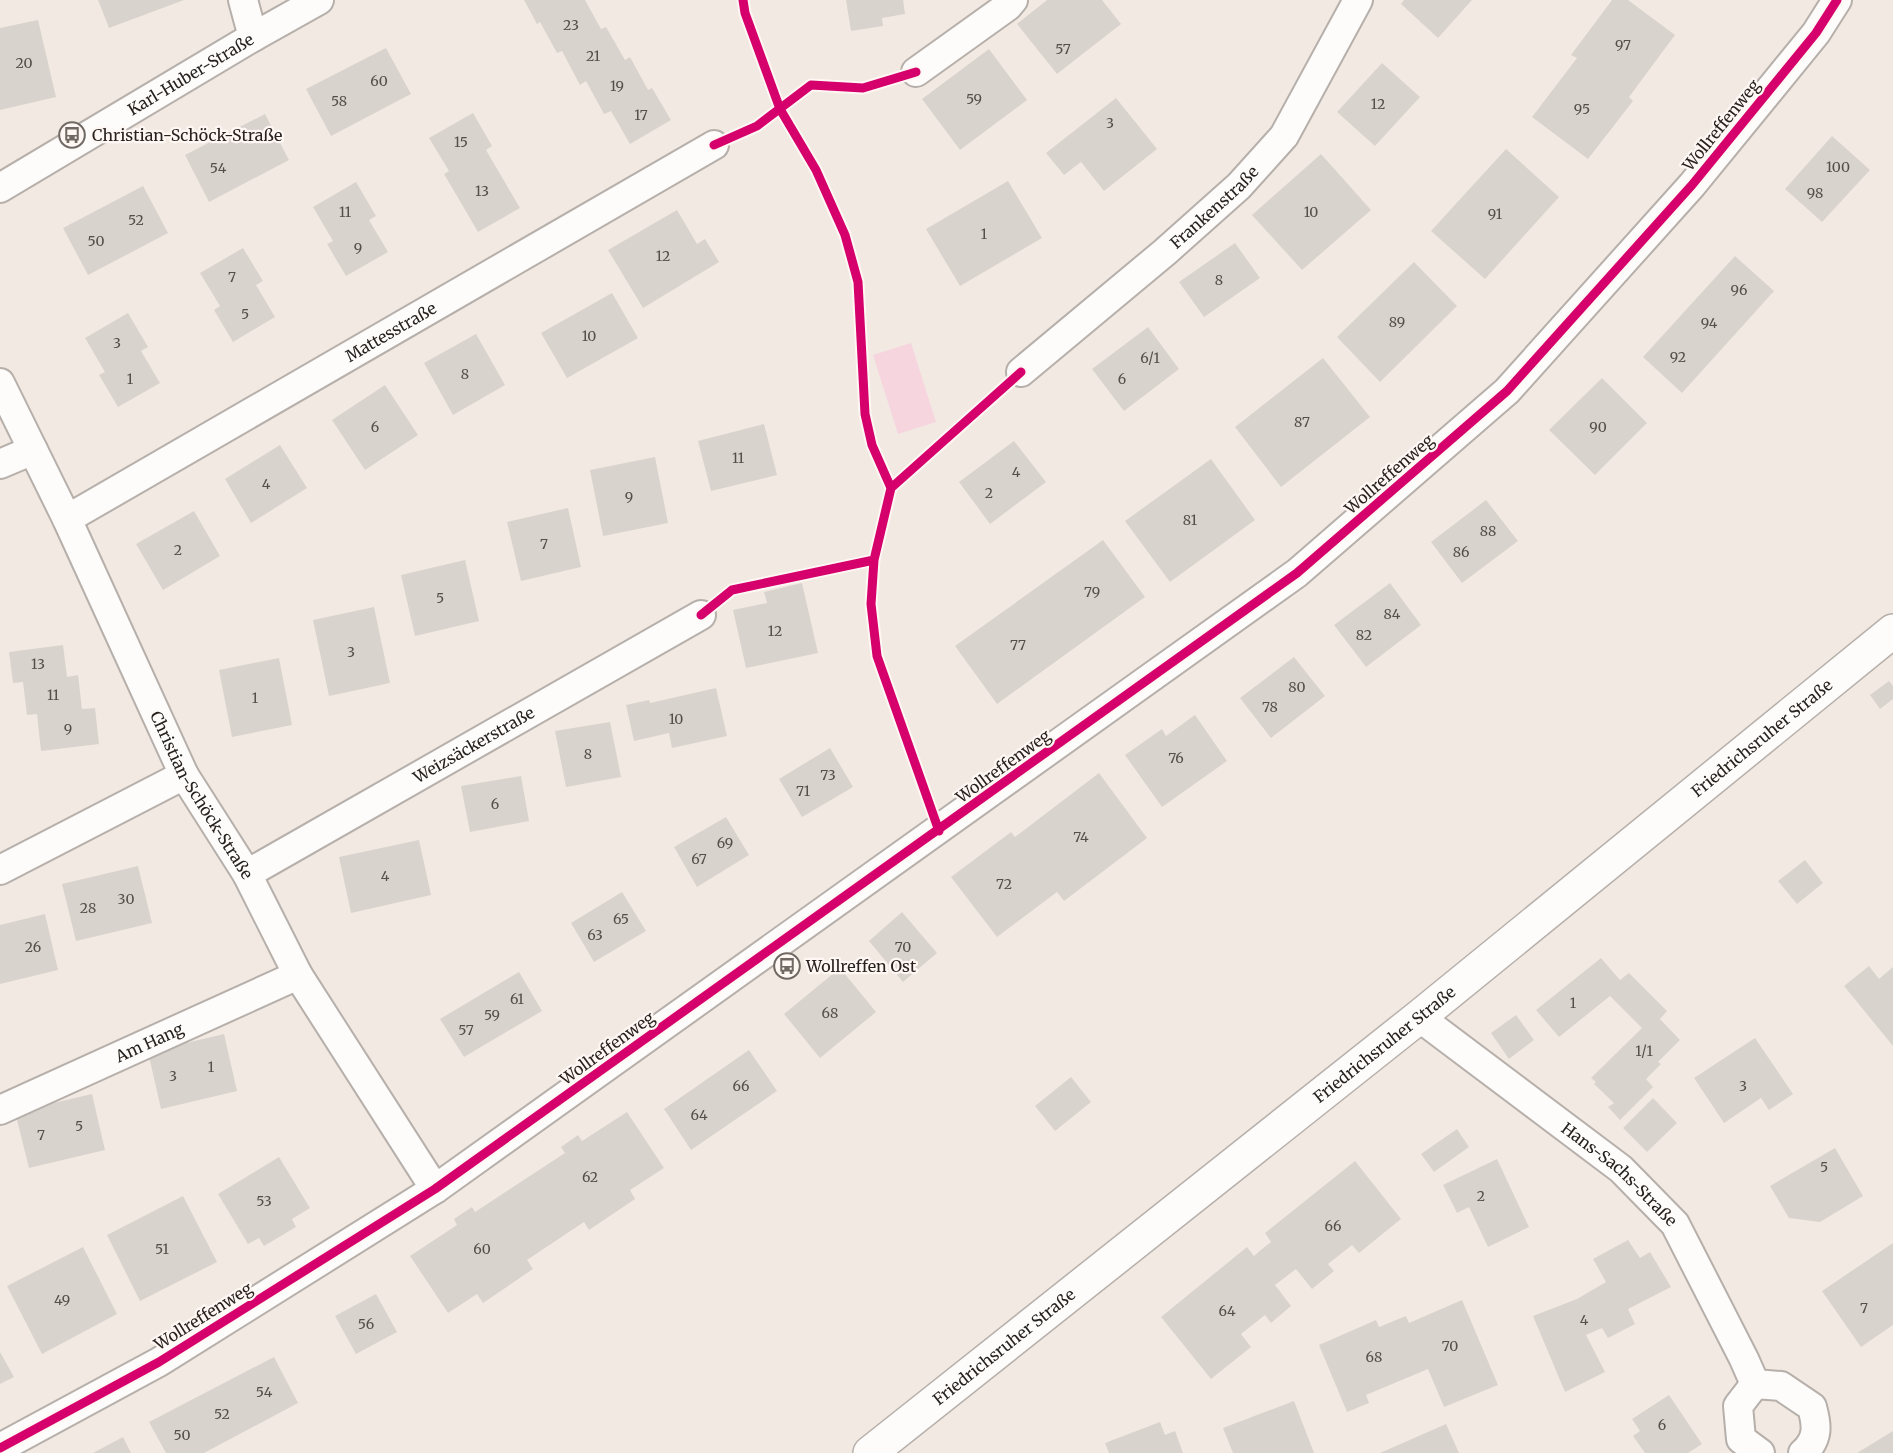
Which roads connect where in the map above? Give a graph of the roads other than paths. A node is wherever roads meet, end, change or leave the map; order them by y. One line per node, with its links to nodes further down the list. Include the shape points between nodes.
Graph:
1 (243, 0): 6 (street)
2 (319, 0): 6 (street, Karl-Huber-Straße)
3 (1012, 0): 7 (street)
4 (1358, 0): 10 (street, Frankenstraße, via 1284,136 1239,186)
5 (1837, 0): 23 (street, Wollreffenweg, via 1816,33 1692,185 1508,391 1297,573)
6 (253, 37): 9 (street, Karl-Huber-Straße)
7 (916, 72)
8 (714, 145): 14 (street, Mattesstraße)
9 (0, 188)
10 (1021, 372)
11 (0, 383): 12 (street, Christian-Schöck-Straße)
12 (33, 450): 13 (street); 14 (street, Christian-Schöck-Straße)
13 (0, 464)
14 (66, 519): 17 (street, Christian-Schöck-Straße)
15 (701, 615): 19 (street, Weizsäckerstraße)
16 (1893, 631): 21 (main road, Friedrichsruher Straße)
17 (184, 775): 18 (street); 19 (street, Christian-Schöck-Straße)
18 (0, 870)
19 (247, 874): 20 (street, Christian-Schöck-Straße)
20 (298, 975): 22 (street, Am Hang); 23 (street, Christian-Schöck-Straße)
21 (1419, 1017): 24 (street, Hans-Sachs-Straße, via 1621,1169 1675,1224); 26 (main road, Friedrichsruher Straße)
22 (0, 1110)
23 (435, 1189): 25 (street, Wollreffenweg, via 159,1362)
24 (1755, 1384): 27 (street, via 1738,1406 1741,1439); 28 (street, via 1781,1386 1812,1407 1817,1428 1810,1447)
25 (0, 1448)
26 (870, 1453)
27 (1760, 1453)
28 (1803, 1453)

